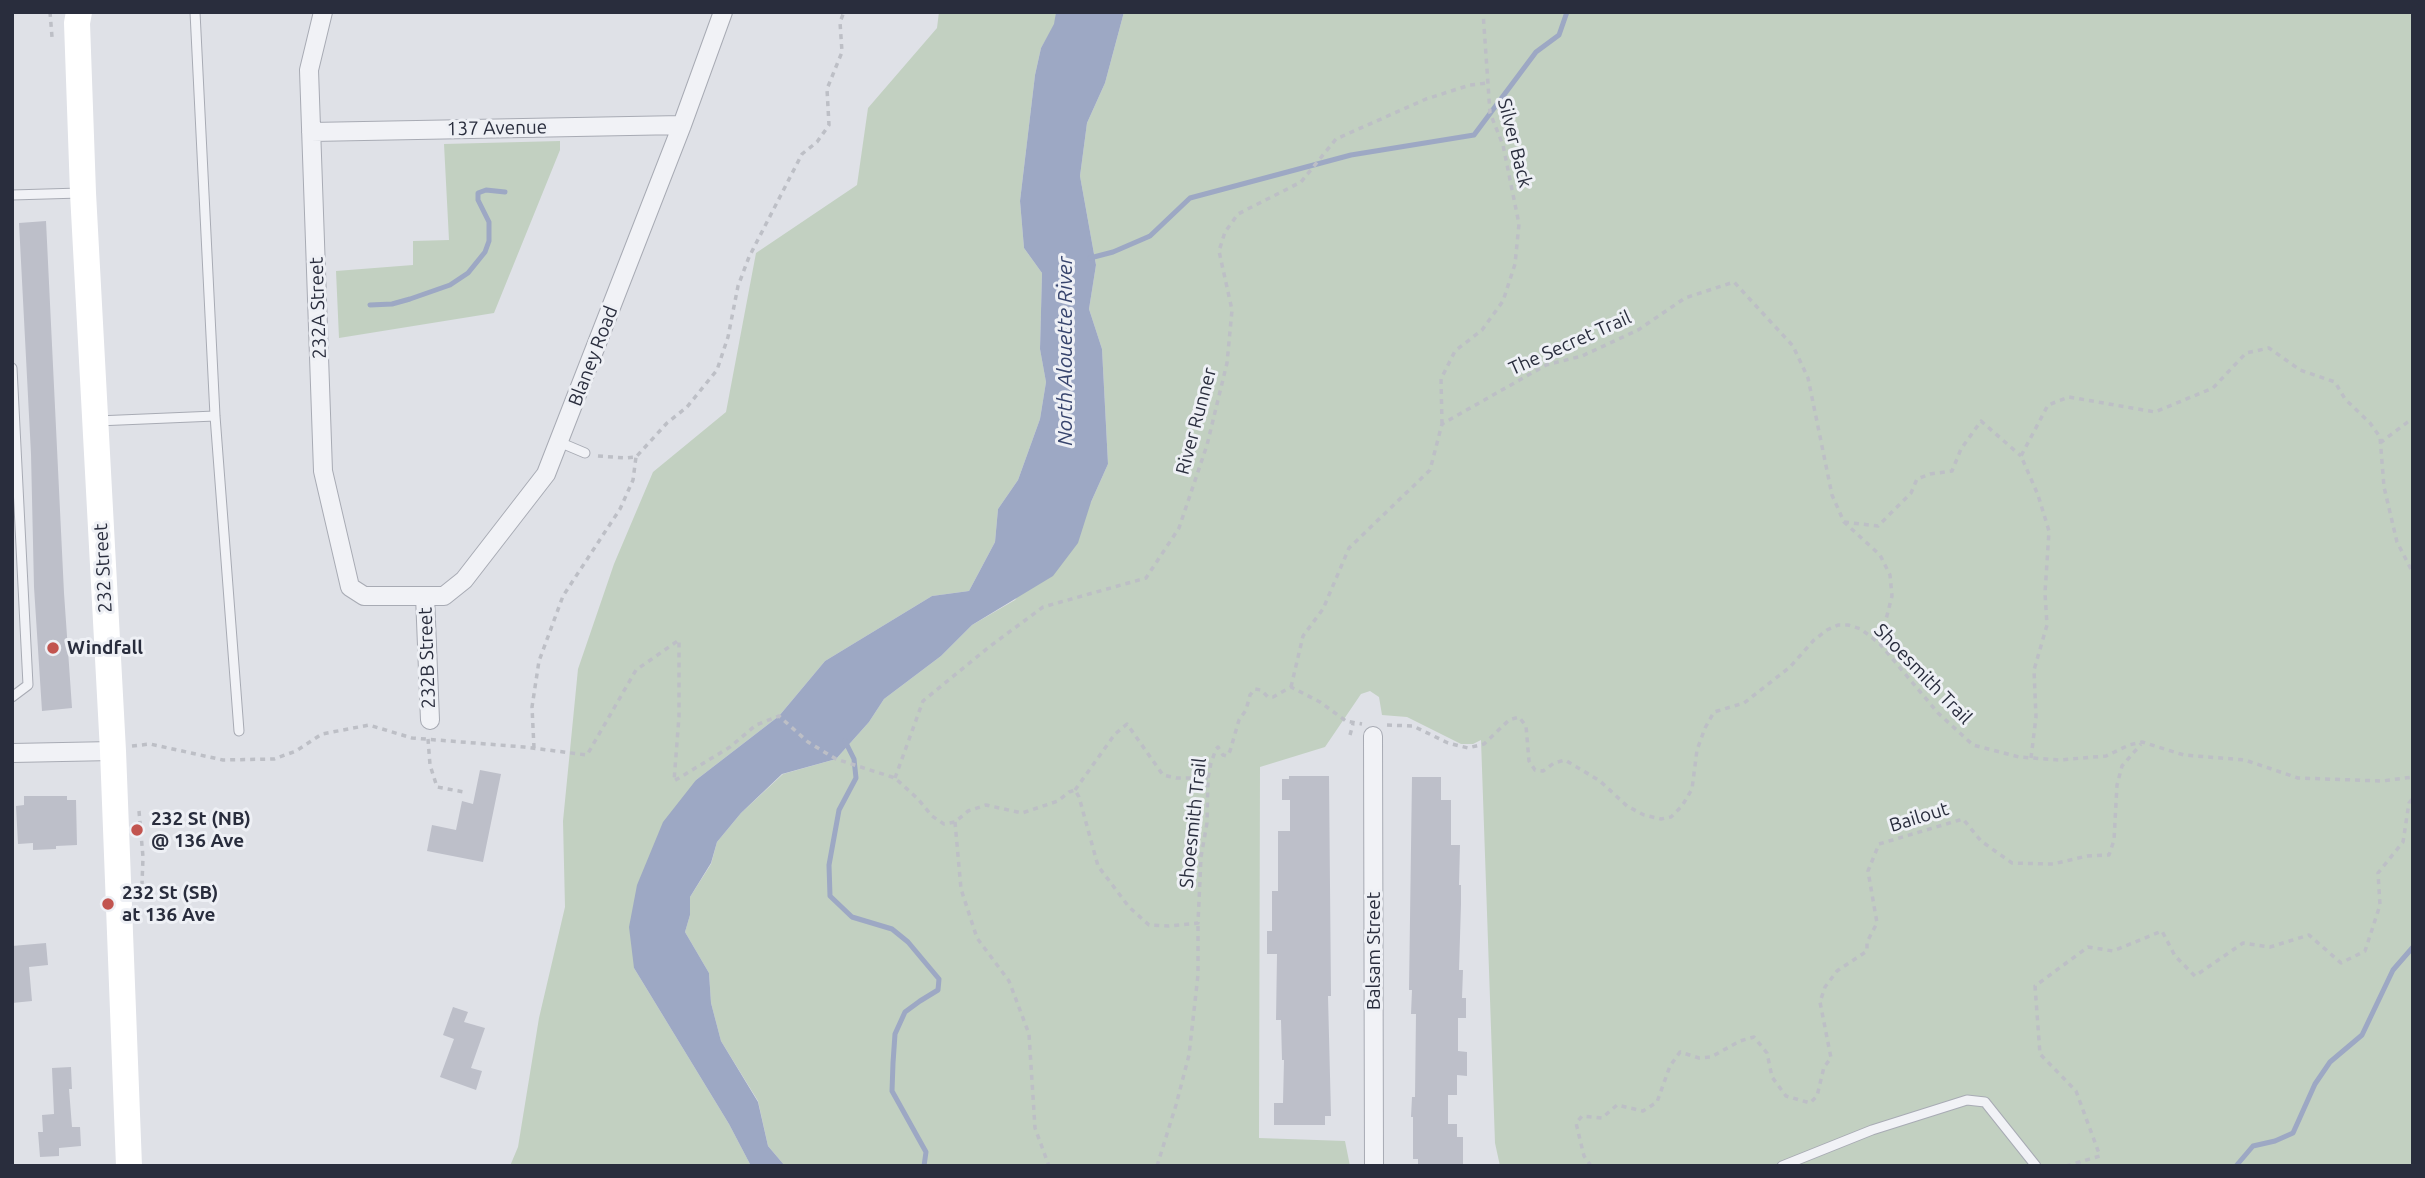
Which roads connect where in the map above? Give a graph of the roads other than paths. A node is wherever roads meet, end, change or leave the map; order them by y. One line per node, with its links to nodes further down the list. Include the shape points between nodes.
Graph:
1 (79, 12): 7 (street, 232 Street)
2 (195, 12): 10 (lane)
3 (323, 12): 6 (street, 232A Street, via 310,61)
4 (723, 12): 5 (street, Blaney Road)
5 (682, 125): 6 (street, 137 Avenue); 12 (street, Blaney Road)
6 (312, 132): 14 (street, 232A Street, via 323,471 349,587)
7 (83, 193): 8 (lane); 11 (street, 232 Street)
8 (12, 195)
9 (12, 368): 16 (lane, via 28,685)
10 (215, 416): 11 (lane); 19 (lane)
11 (96, 421): 20 (street, 232 Street)
12 (559, 442): 13 (lane); 15 (street, Blaney Road, via 546,474 464,580 444,596)
13 (585, 453)
14 (363, 596): 15 (street, Blaney Road)
15 (425, 596): 17 (street, 232B Street)
16 (12, 697)
17 (430, 720)
18 (1374, 728): 23 (street, Balsam Street)
19 (239, 731)
20 (113, 751): 21 (street); 22 (street, 232 Street)
21 (12, 753)
22 (129, 1166)
23 (1374, 1166)
24 (1782, 1166): 25 (lane, via 1872,1130 1967,1100 1985,1102)
25 (2036, 1166)

